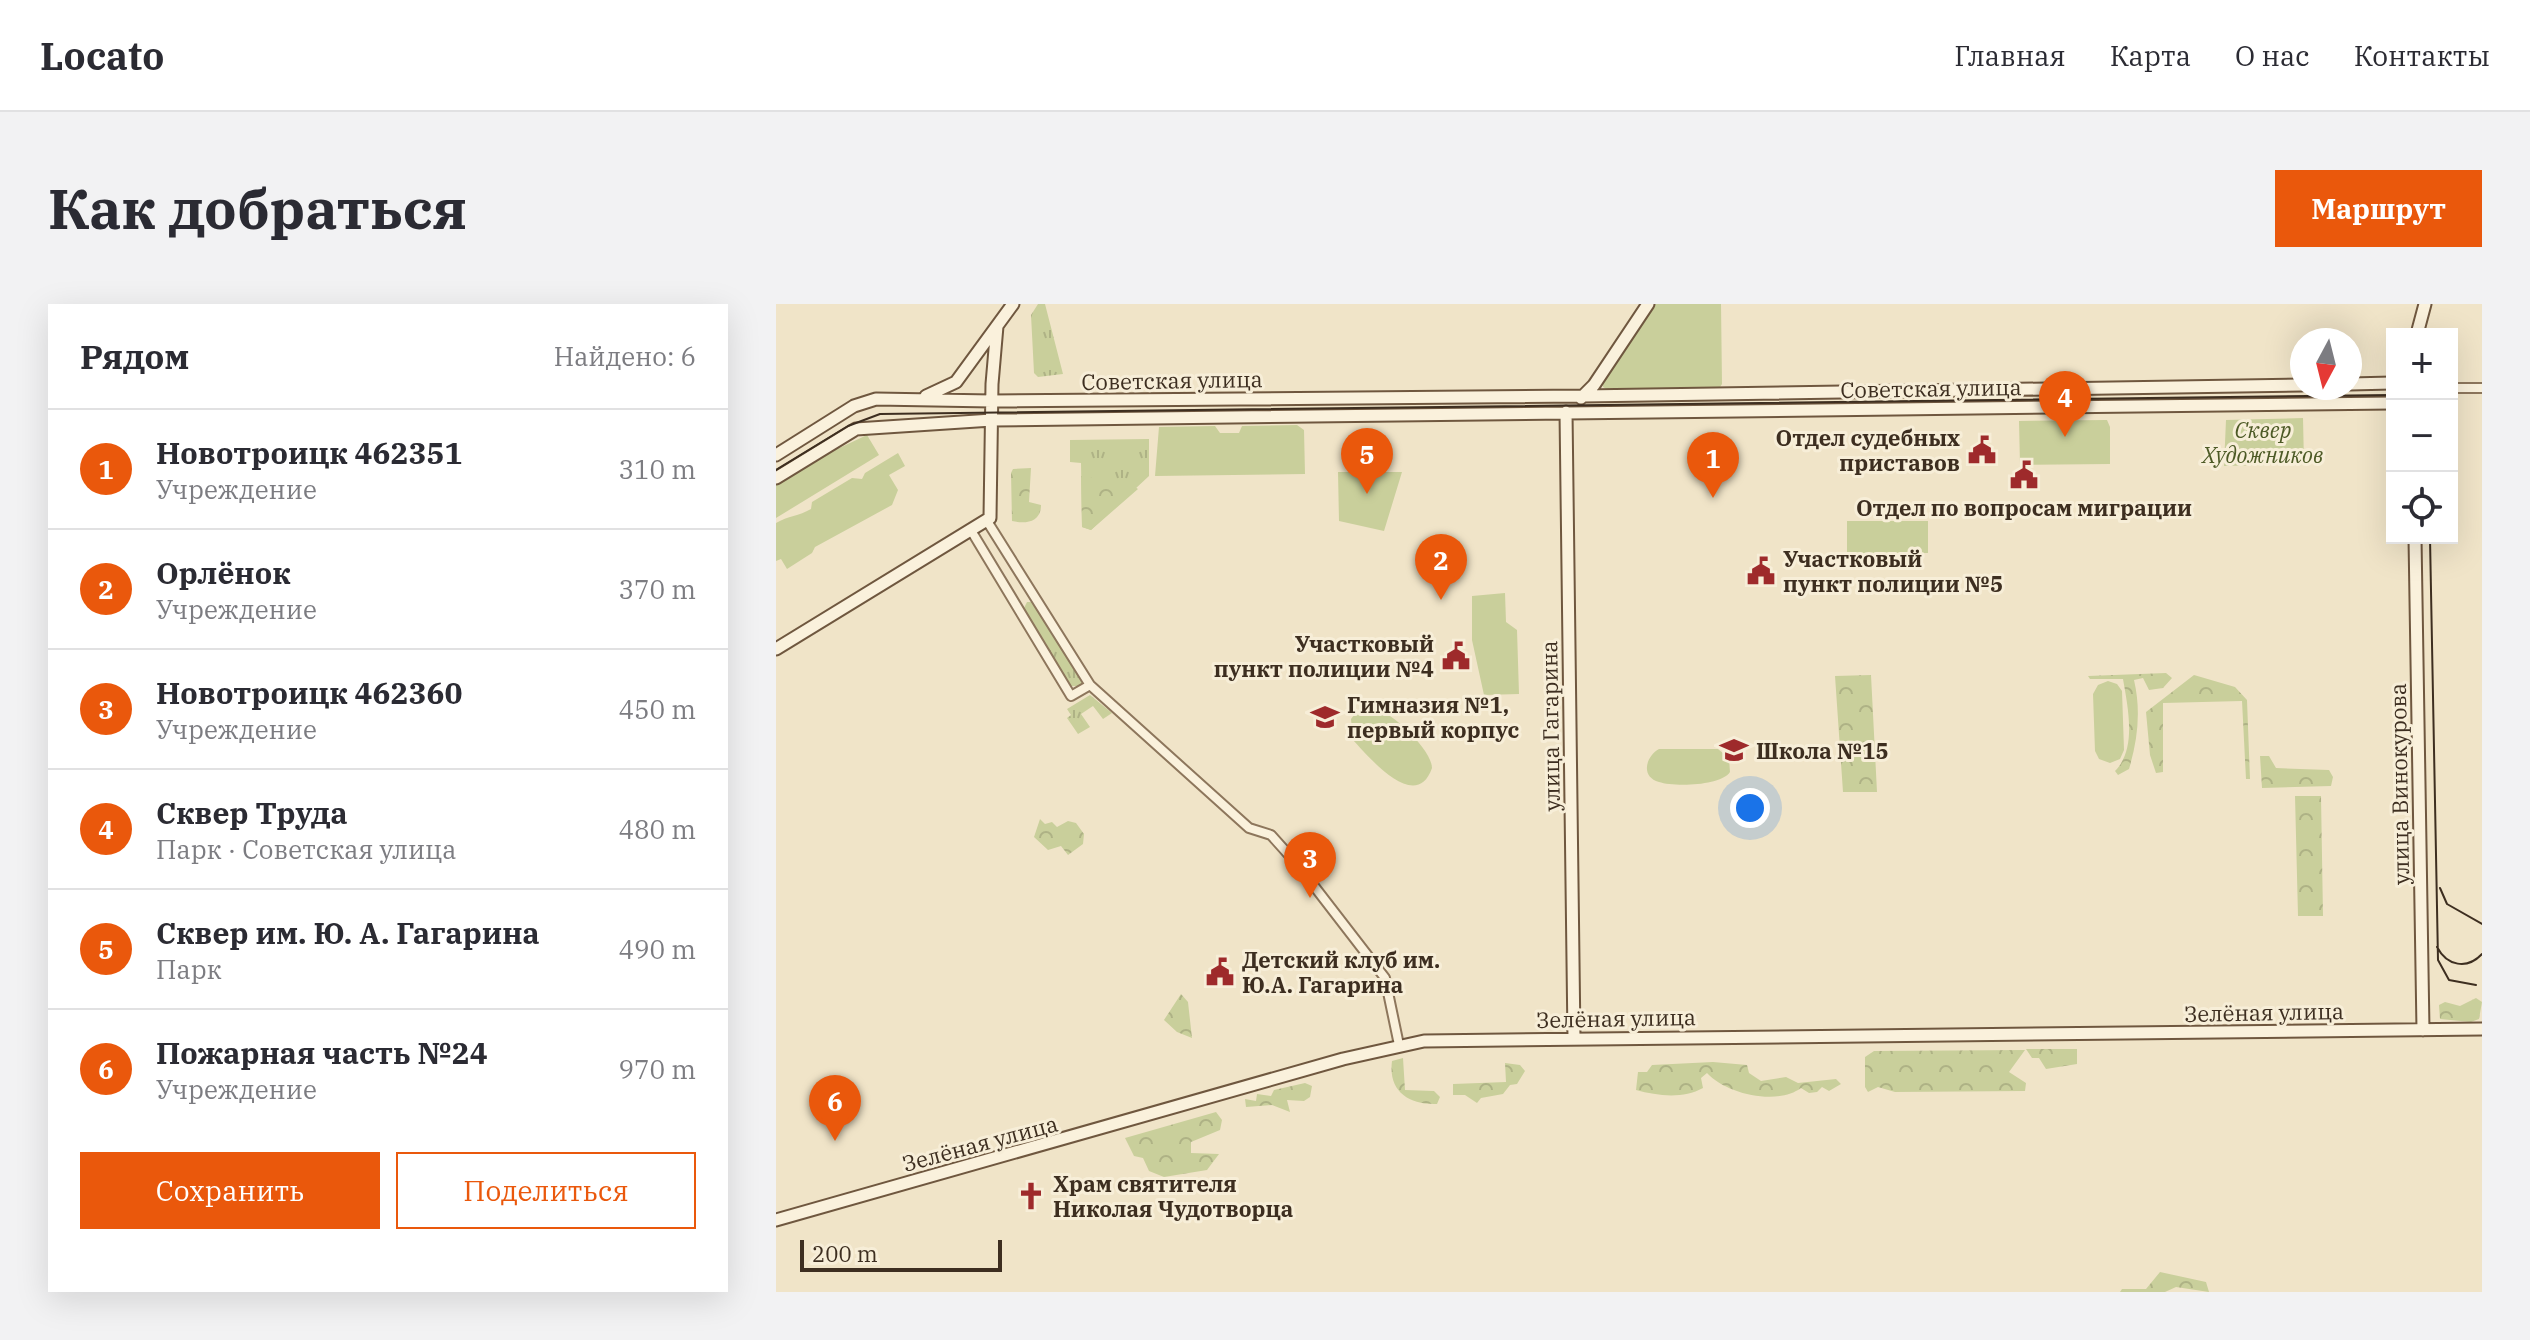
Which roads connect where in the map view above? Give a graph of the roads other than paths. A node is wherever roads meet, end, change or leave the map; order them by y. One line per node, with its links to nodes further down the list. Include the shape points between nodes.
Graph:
1 (1013, 304): 4 (main road)
2 (1648, 304): 11 (main road)
3 (2425, 304): 5 (main road)
4 (997, 326): 12 (main road, via 956,382); 13 (main road)
5 (2419, 328)
6 (2386, 383): 7 (main road)
7 (2362, 384)
8 (2290, 385): 11 (main road, Советская улица)
9 (2458, 388): 10 (street)
10 (2482, 388)
11 (1583, 396): 13 (main road, Советская улица); 15 (main road)
12 (918, 399): 13 (main road, Советская улица); 17 (main road, Советская улица, via 865,401)
13 (992, 401): 16 (main road)
14 (2386, 403): 15 (main road, Советская улица)
15 (1566, 412): 16 (main road, Советская улица); 26 (main road, улица Гагарина)
16 (992, 420): 18 (main road, Советская улица, via 856,429); 19 (main road)
17 (776, 455)
18 (776, 478)
19 (987, 521): 20 (main road); 23 (street)
20 (972, 532): 22 (main road); 23 (street, via 1071,696)
21 (2415, 544): 25 (main road, улица Винокурова)
22 (776, 649)
23 (1090, 685): 27 (street, via 1249,828 1271,835 1297,864 1385,978)
24 (2482, 1029): 25 (main road, Зелёная улица)
25 (2423, 1030): 26 (main road, Зелёная улица)
26 (1574, 1039): 27 (main road, Зелёная улица)
27 (1399, 1045): 28 (main road, Зелёная улица)
28 (776, 1220)

